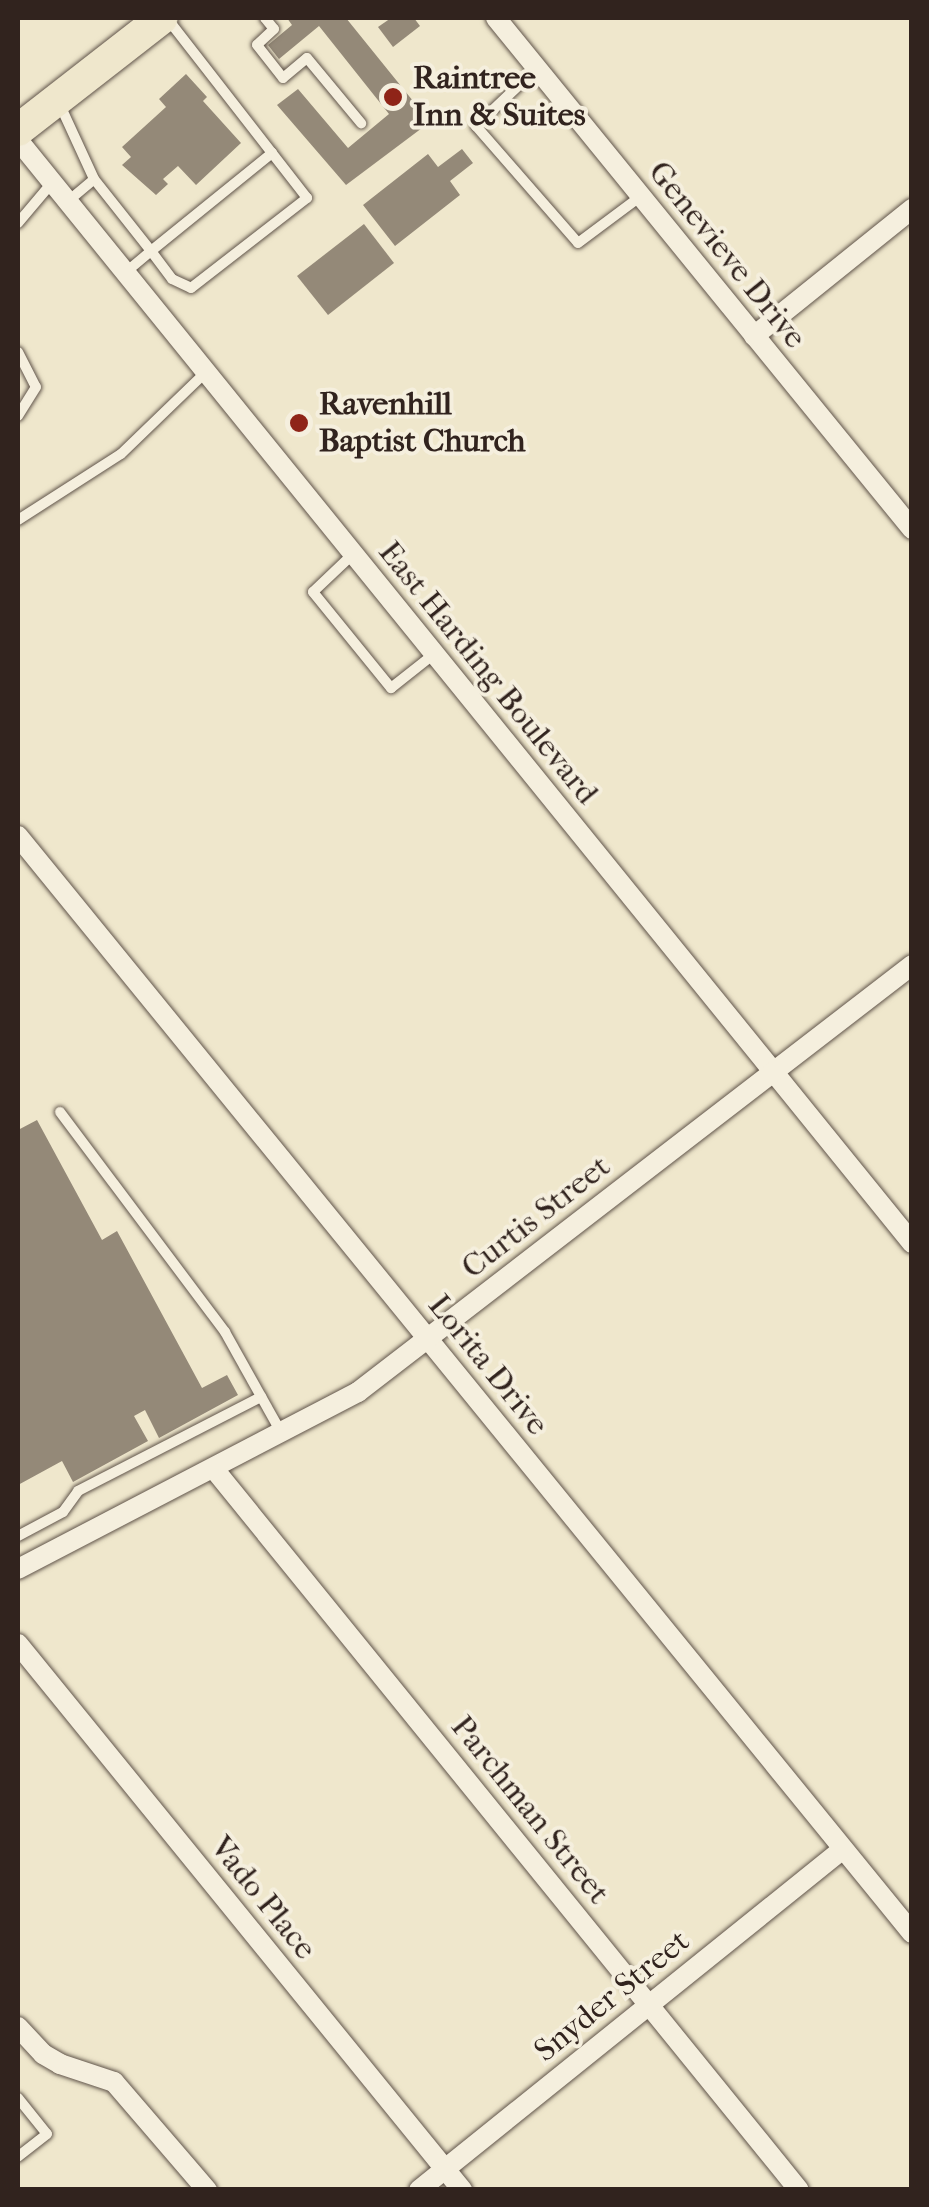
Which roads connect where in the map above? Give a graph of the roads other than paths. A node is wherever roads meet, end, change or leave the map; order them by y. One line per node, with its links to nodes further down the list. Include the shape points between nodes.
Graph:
1 (164, 18): 5 (main road); 9 (lane)
2 (266, 18): 6 (lane, via 274,29 257,45 284,78 307,58)
3 (496, 18): 4 (street, Genevieve Drive)
4 (537, 68): 12 (street, Genevieve Drive); 12 (lane, via 476,126 578,244)
5 (57, 100): 7 (main road); 10 (lane)
6 (361, 123)
7 (18, 130)
8 (18, 140): 11 (street, East Harding Boulevard)
9 (272, 153): 16 (lane); 16 (lane, via 307,198 191,288 172,278)
10 (94, 178): 13 (lane); 16 (lane)
11 (51, 184): 13 (street, East Harding Boulevard); 15 (lane)
12 (641, 196): 18 (street, Genevieve Drive)
13 (66, 202): 17 (street, East Harding Boulevard)
14 (912, 209): 18 (street)
15 (18, 223)
16 (151, 251): 17 (lane)
17 (124, 274): 20 (street, East Harding Boulevard)
18 (754, 336): 23 (street, Genevieve Drive)
19 (18, 352): 21 (lane, via 36,388)
20 (205, 373): 22 (lane, via 121,454); 24 (street, East Harding Boulevard)
21 (18, 416)
22 (18, 520)
23 (912, 529)
24 (352, 554): 25 (street, East Harding Boulevard); 25 (lane, via 313,592 391,688)
25 (434, 654): 28 (street, East Harding Boulevard)
26 (18, 836): 31 (street, Lorita Drive)
27 (912, 965): 28 (street, Curtis Street)
28 (774, 1072): 30 (street, East Harding Boulevard); 31 (street, Curtis Street)
29 (60, 1112): 32 (lane, via 225,1332)
30 (912, 1243)
31 (428, 1338): 33 (street, Curtis Street, via 358,1392); 38 (street, Lorita Drive)
32 (261, 1397): 33 (lane); 35 (lane, via 78,1491 63,1512)
33 (282, 1435): 34 (street, Curtis Street)
34 (214, 1469): 36 (street, Curtis Street); 40 (street, Parchman Street)
35 (18, 1536)
36 (18, 1569)
37 (18, 1644): 44 (street, Vado Place)
38 (843, 1849): 39 (street, Lorita Drive); 40 (street, Snyder Street)
39 (912, 1933)
40 (650, 2004): 44 (street, Snyder Street); 48 (street, Parchman Street)
41 (18, 2027): 45 (street, via 60,2064 114,2082)
42 (18, 2098): 43 (lane, via 46,2134)
43 (18, 2157)
44 (445, 2169): 46 (street, Snyder Street); 47 (street, Vado Place)
45 (207, 2190)
46 (419, 2190)
47 (462, 2190)
48 (799, 2190)

